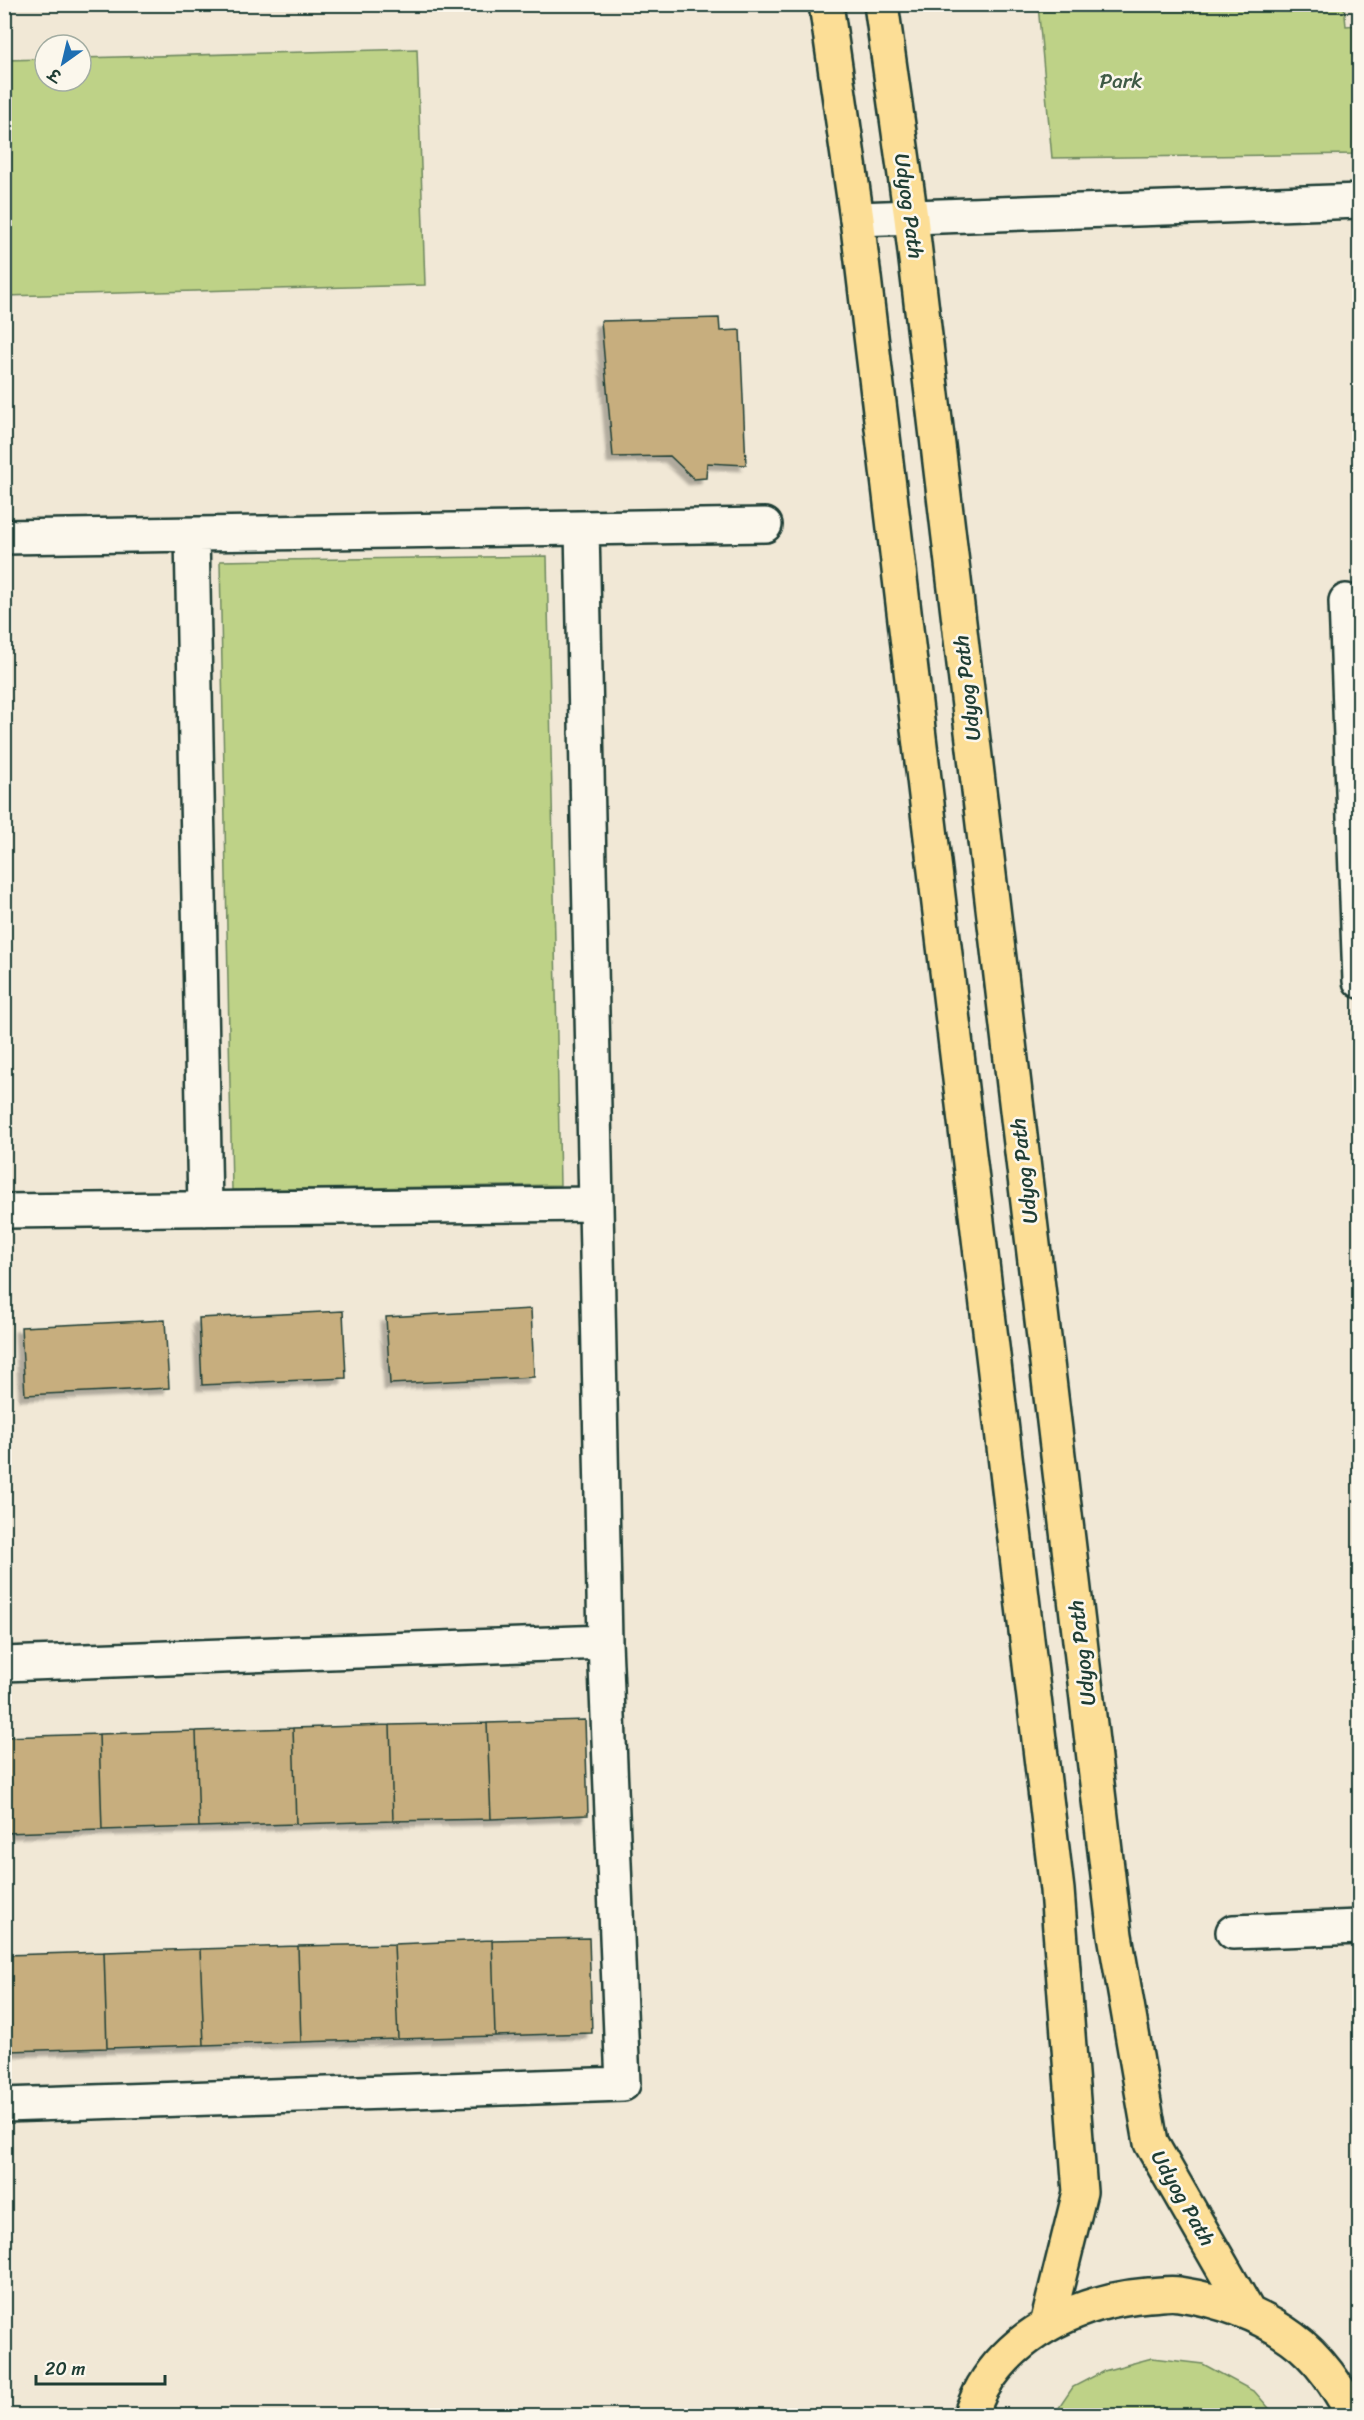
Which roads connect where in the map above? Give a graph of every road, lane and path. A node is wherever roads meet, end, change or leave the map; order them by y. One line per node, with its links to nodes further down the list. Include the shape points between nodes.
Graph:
1 (826, 4): 5 (main road)
2 (881, 4): 4 (main road, Udyog Path)
3 (1359, 201): 4 (street)
4 (911, 218): 5 (street); 21 (main road, Udyog Path, via 1115,1935 1151,2143)
5 (857, 219): 22 (main road, via 1058,1890 1080,2192)
6 (765, 525): 7 (street)
7 (582, 528): 8 (street); 13 (street)
8 (192, 535): 9 (street); 14 (street)
9 (4, 537)
10 (1346, 601): 11 (street)
11 (1355, 701): 12 (street)
12 (1359, 981)
13 (595, 1204): 14 (street); 16 (street)
14 (205, 1209): 15 (street)
15 (4, 1211)
16 (605, 1642): 17 (street); 20 (street, via 622,2084)
17 (4, 1664)
18 (1359, 1927): 19 (street)
19 (1233, 1932)
20 (4, 2105)
21 (1248, 2312): 22 (main road, via 1178,2293 1115,2298 1087,2305); 24 (main road, via 1293,2338 1320,2364)
22 (1047, 2325): 23 (main road, via 1013,2352)
23 (965, 2411)
24 (1354, 2415)

